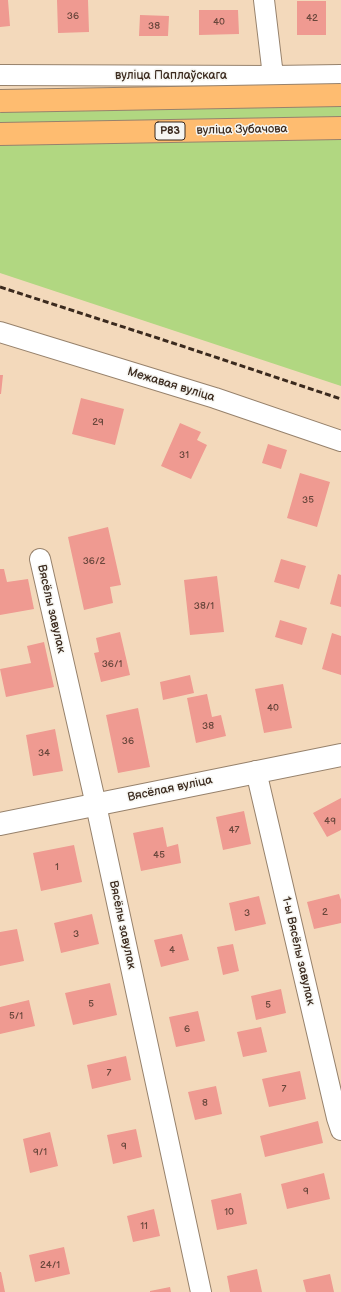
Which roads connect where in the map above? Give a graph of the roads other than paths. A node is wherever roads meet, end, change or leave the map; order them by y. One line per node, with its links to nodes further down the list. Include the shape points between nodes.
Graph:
1 (264, 0): 4 (street)
2 (0, 75): 4 (street, вуліца Паплаўскага)
3 (341, 75): 4 (street, вуліца Паплаўскага)
4 (273, 76)
5 (341, 95): 6 (highway, bridge)
6 (0, 101)
7 (341, 128): 8 (highway, вуліца Зубачова / Р83)
8 (0, 134)
9 (0, 332): 10 (street, Межавая вуліца, via 215,398)
10 (341, 441)
11 (40, 559): 14 (street, Вясёлы завулак)
12 (341, 755): 13 (street, Вясёлая вуліца)
13 (256, 771): 14 (street, Вясёлая вуліца); 16 (street, 1-ы Вясёлы завулак)
14 (96, 805): 15 (street, Вясёлая вуліца); 17 (street, Вясёлы завулак)
15 (0, 824)
16 (341, 1130)
17 (201, 1292)

